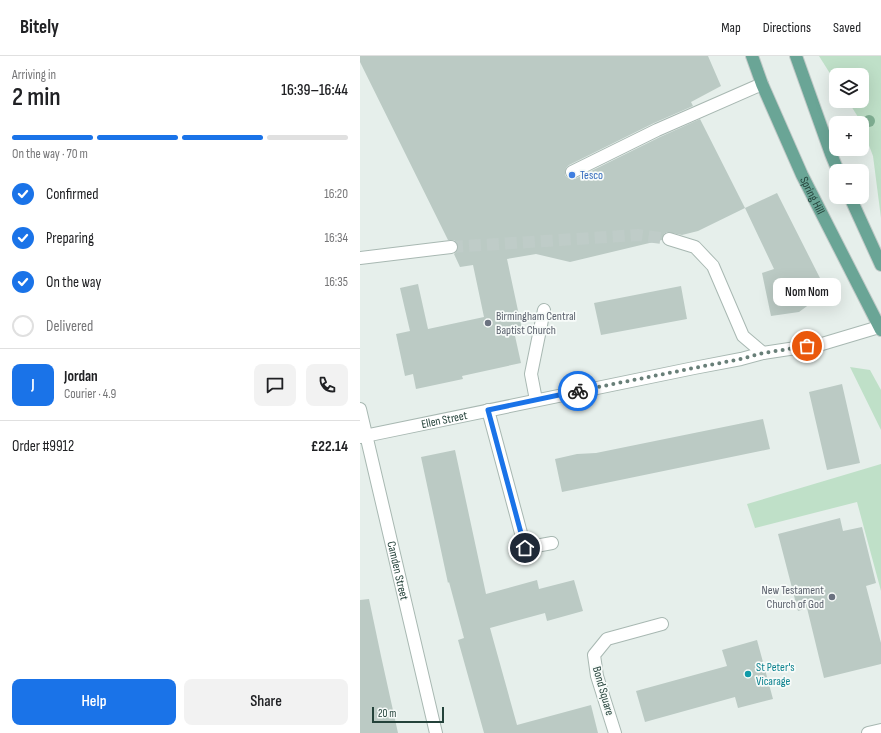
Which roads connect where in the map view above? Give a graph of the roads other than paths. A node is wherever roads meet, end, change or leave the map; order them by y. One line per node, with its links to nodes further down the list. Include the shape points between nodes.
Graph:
1 (752, 56): 3 (main road, Spring Hill)
2 (796, 56): 4 (main road)
3 (762, 84): 5 (street, via 657,130); 12 (main road, Spring Hill, via 802,175)
4 (835, 164)
5 (572, 172)
6 (853, 204): 10 (main road)
7 (669, 238): 13 (street, via 695,248 713,266 743,336)
8 (451, 247): 9 (street)
9 (360, 258)
10 (881, 265)
11 (544, 310): 14 (street, via 531,374)
12 (880, 329): 13 (street, Ellen Street, via 822,344)
13 (763, 353): 14 (street, Ellen Street, via 712,366)
14 (536, 400): 16 (street, Ellen Street)
15 (360, 409): 17 (street, Camden Street)
16 (488, 410): 17 (street, Ellen Street); 18 (street, via 525,548)
17 (363, 436): 21 (street, Camden Street)
18 (552, 543)
19 (662, 624): 22 (street, Bond Square, via 607,639 594,655 597,676)
20 (881, 730): 23 (street)
21 (436, 733)
22 (615, 733)
23 (868, 733)

